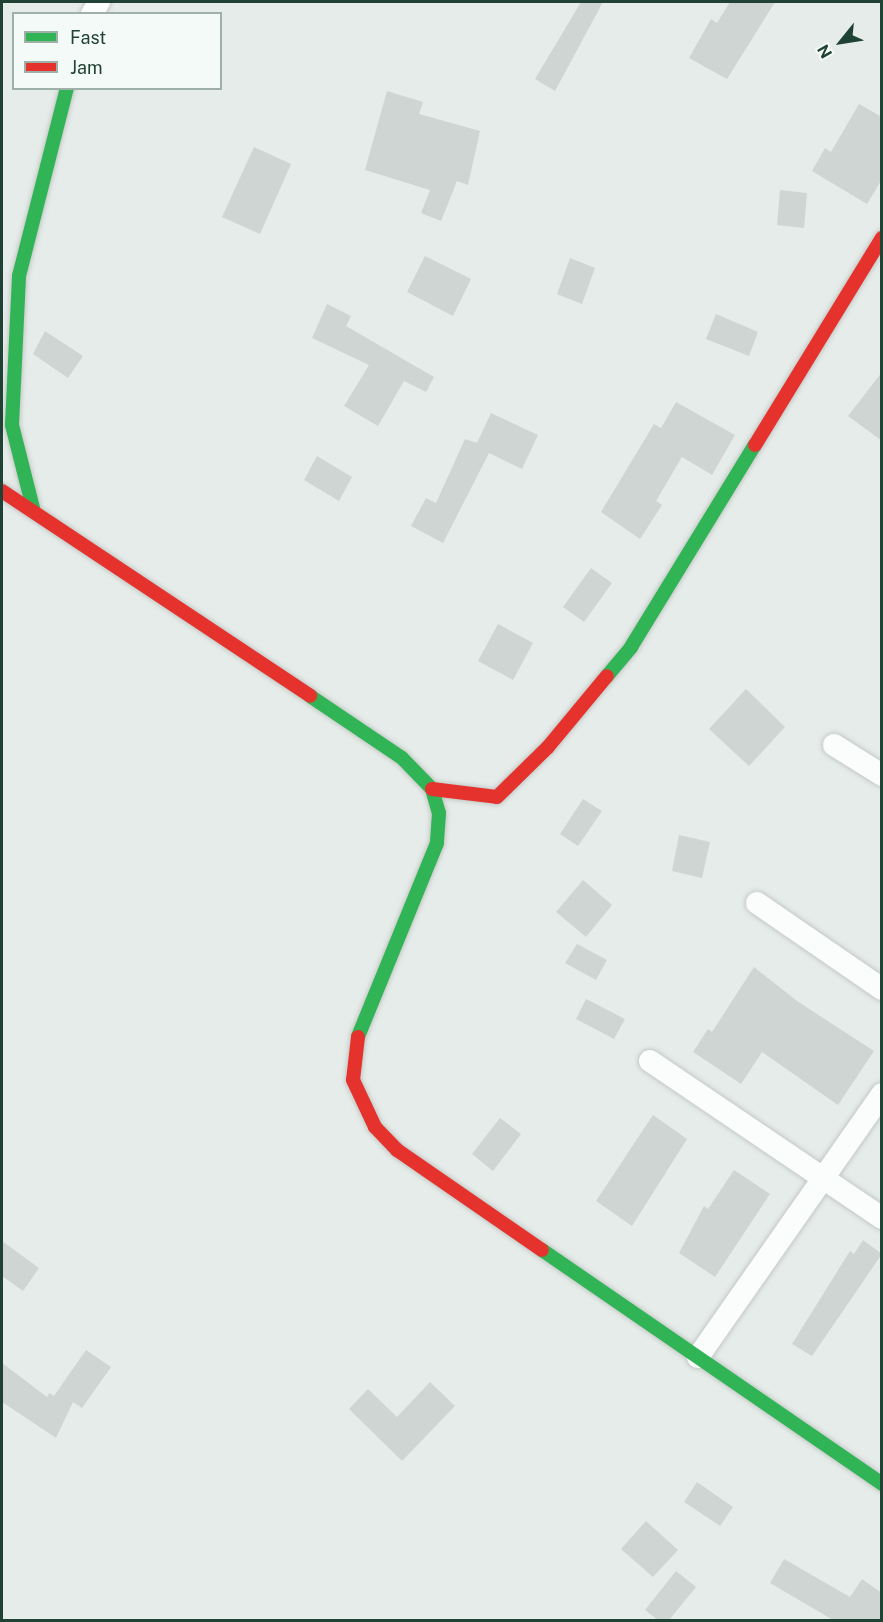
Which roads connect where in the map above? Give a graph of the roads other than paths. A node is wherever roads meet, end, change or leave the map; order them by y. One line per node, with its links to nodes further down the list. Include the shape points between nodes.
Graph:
1 (66, 90): 4 (street, via 19,276 12,425)
2 (882, 238): 7 (street, via 631,647 548,747 497,797)
3 (2, 491): 4 (street)
4 (34, 512): 7 (street, via 402,758)
5 (834, 745): 6 (street)
6 (882, 775)
7 (432, 789): 14 (street, via 439,813 437,843 356,1042 353,1080 368,1118 397,1150)
8 (758, 903): 9 (street)
9 (882, 989)
10 (650, 1061): 12 (street)
11 (882, 1094): 12 (street)
12 (822, 1178): 13 (street); 14 (street)
13 (882, 1218)
14 (698, 1357): 15 (street)
15 (881, 1482)

